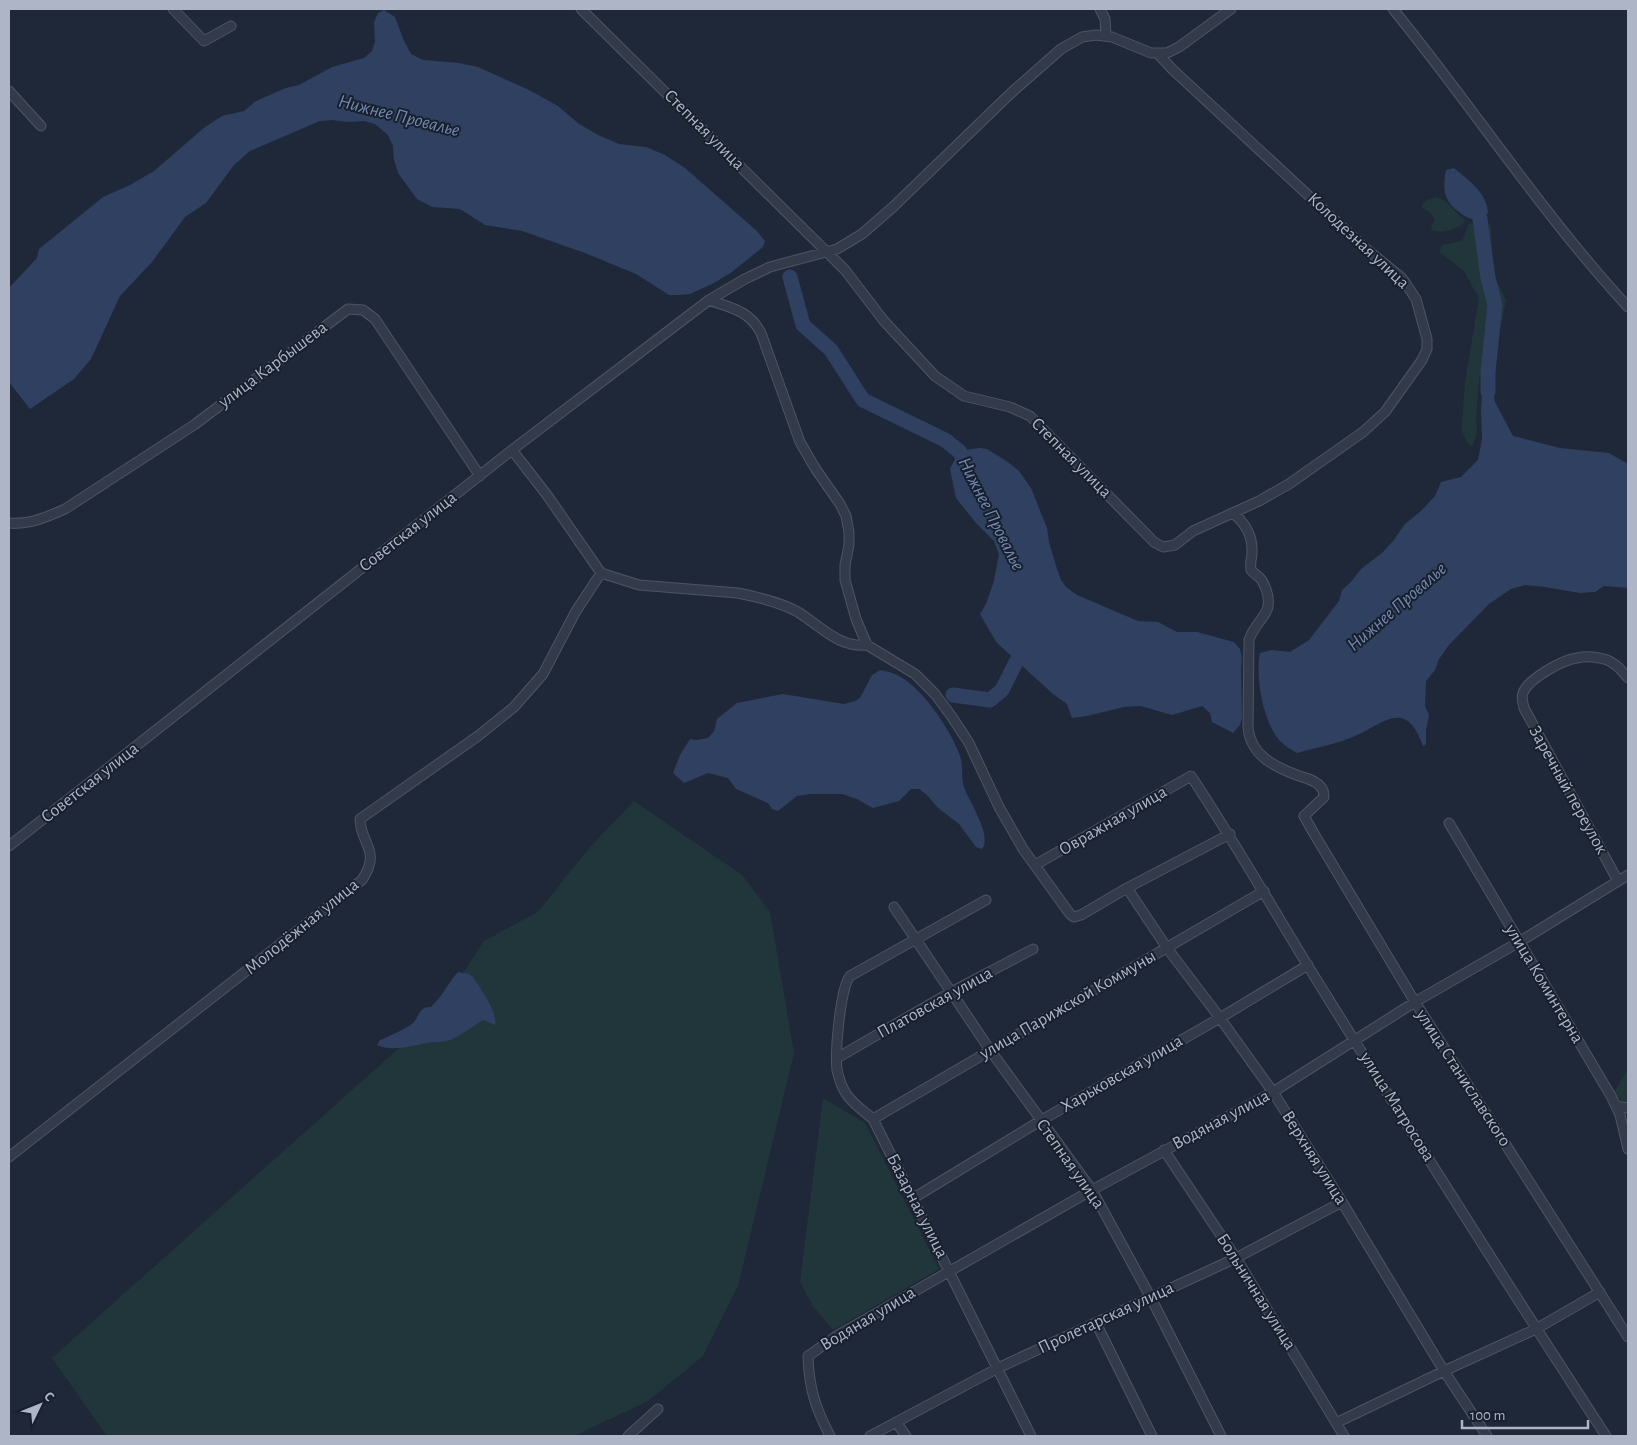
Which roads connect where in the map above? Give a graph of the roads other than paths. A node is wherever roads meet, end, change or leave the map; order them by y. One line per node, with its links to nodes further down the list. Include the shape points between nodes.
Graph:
1 (173, 9): 6 (street, via 204,41)
2 (581, 9): 11 (street, Степная улица)
3 (1100, 9): 7 (street, via 1105,19)
4 (1231, 9): 8 (street, via 1179,47)
5 (1393, 9): 13 (street, via 1544,209)
6 (231, 26)
7 (1106, 36): 8 (street); 11 (street, via 1082,37 1061,49 862,234)
8 (1159, 55): 16 (street, Колодезная улица, via 1364,247 1402,278 1416,299 1428,339 1428,349 1422,360 1374,423 1289,484)
9 (9, 91): 10 (street)
10 (41, 126)
11 (827, 252): 12 (street, Советская улица, via 770,267); 16 (street, Степная улица, via 934,376 964,396 1010,407 1030,416 1154,542 1163,547 1175,545 1193,531)
12 (709, 300): 14 (street, Советская улица); 19 (street, via 738,310 755,322 800,442 843,510 849,532 845,580)
13 (1628, 308)
14 (512, 450): 15 (street, Советская улица); 18 (street)
15 (480, 476): 17 (street, улица Карбышева, via 375,318 363,310 348,309 194,425 65,509 44,518); 24 (street, Советская улица)
16 (1233, 514): 38 (street, улица Станиславского, via 1247,528 1252,548 1251,570 1260,578 1269,599 1267,610 1249,640 1249,737 1253,746 1272,764 1321,786 1324,797 1304,816)
17 (9, 523)
18 (601, 573): 19 (street, via 639,585 751,595 797,612 843,641); 50 (street, Молодёжная улица, via 576,611 543,674 514,708 360,819 370,862 362,880)
19 (867, 645): 25 (street, via 915,674 935,694 969,743 1004,815)
20 (1628, 678): 27 (street, Заречный переулок, via 1605,659 1576,658 1561,663 1527,685 1522,697 1524,708)
21 (1191, 776): 23 (street, улица Матросова); 25 (street, Овражная улица)
22 (1449, 823): 33 (street, улица Коминтерна)
23 (1230, 834): 28 (street); 29 (street, улица Матросова)
24 (10, 842)
25 (1035, 865): 28 (street, via 1074,917)
26 (1628, 875): 27 (street, Водяная улица)
27 (1618, 881): 33 (street, Водяная улица)
28 (1127, 888): 34 (street, Верхняя улица)
29 (1264, 892): 34 (street, улица Парижской Коммуны); 36 (street, улица Матросова)
30 (986, 900): 32 (street)
31 (894, 907): 32 (street, Степная улица)
32 (917, 939): 37 (street, Степная улица); 42 (street, Базарная улица, via 850,976 844,988)
33 (1519, 942): 38 (street, Водяная улица); 44 (street, улица Коминтерна)
34 (1167, 948): 39 (street, Верхняя улица); 41 (street, улица Парижской Коммуны)
35 (1033, 949): 37 (street, Платовская улица)
36 (1308, 965): 39 (street, Харьковская улица); 40 (street, улица Матросова)
37 (951, 992): 41 (street, Степная улица); 42 (street, Платовская улица)
38 (1415, 1002): 40 (street, Водяная улица); 56 (street, улица Станиславского)
39 (1220, 1018): 43 (street, Верхняя улица); 47 (street, Харьковская улица)
40 (1355, 1040): 43 (street, Водяная улица); 59 (street, улица Матросова)
41 (990, 1050): 46 (street, улица Парижской Коммуны); 47 (street, Степная улица)
42 (837, 1058): 46 (street, Базарная улица, via 839,1079 846,1094)
43 (1273, 1092): 49 (street, Водяная улица); 53 (street, Верхняя улица)
44 (1616, 1106): 45 (street); 48 (street, улица Коминтерна)
45 (1628, 1108)
46 (873, 1119): 52 (street, Базарная улица)
47 (1040, 1121): 51 (street, Степная улица); 52 (street, Харьковская улица)
48 (1628, 1149)
49 (1164, 1150): 51 (street, Водяная улица); 54 (street, Больничная улица)
50 (9, 1158)
51 (1092, 1190): 55 (street, Водяная улица); 57 (street, Степная улица)
52 (912, 1199): 55 (street, Базарная улица)
53 (1342, 1202): 54 (street, Пролетарская улица); 62 (street, Верхняя улица)
54 (1236, 1258): 57 (street, Пролетарская улица); 65 (street, Больничная улица)
55 (950, 1272): 61 (street, Базарная улица); 67 (street, Водяная улица, via 838,1335 808,1356 809,1381 819,1415)
56 (1600, 1292): 59 (street); 60 (street, улица Станиславского)
57 (1151, 1298): 58 (street, Пролетарская улица); 72 (street, Степная улица)
58 (1096, 1323): 61 (street, Пролетарская улица); 71 (street)
59 (1536, 1329): 62 (street); 75 (street, улица Матросова)
60 (1628, 1337)
61 (998, 1368): 64 (street, Пролетарская улица); 70 (street, Базарная улица)
62 (1444, 1370): 65 (street); 74 (street, Верхняя улица)
63 (658, 1409): 66 (street)
64 (896, 1422): 68 (street, Пролетарская улица); 69 (street)
65 (1336, 1423): 73 (street, Больничная улица)
66 (628, 1436)
67 (830, 1436)
68 (870, 1436)
69 (906, 1436)
70 (1031, 1436)
71 (1152, 1436)
72 (1221, 1436)
73 (1344, 1436)
74 (1487, 1436)
75 (1606, 1436)

